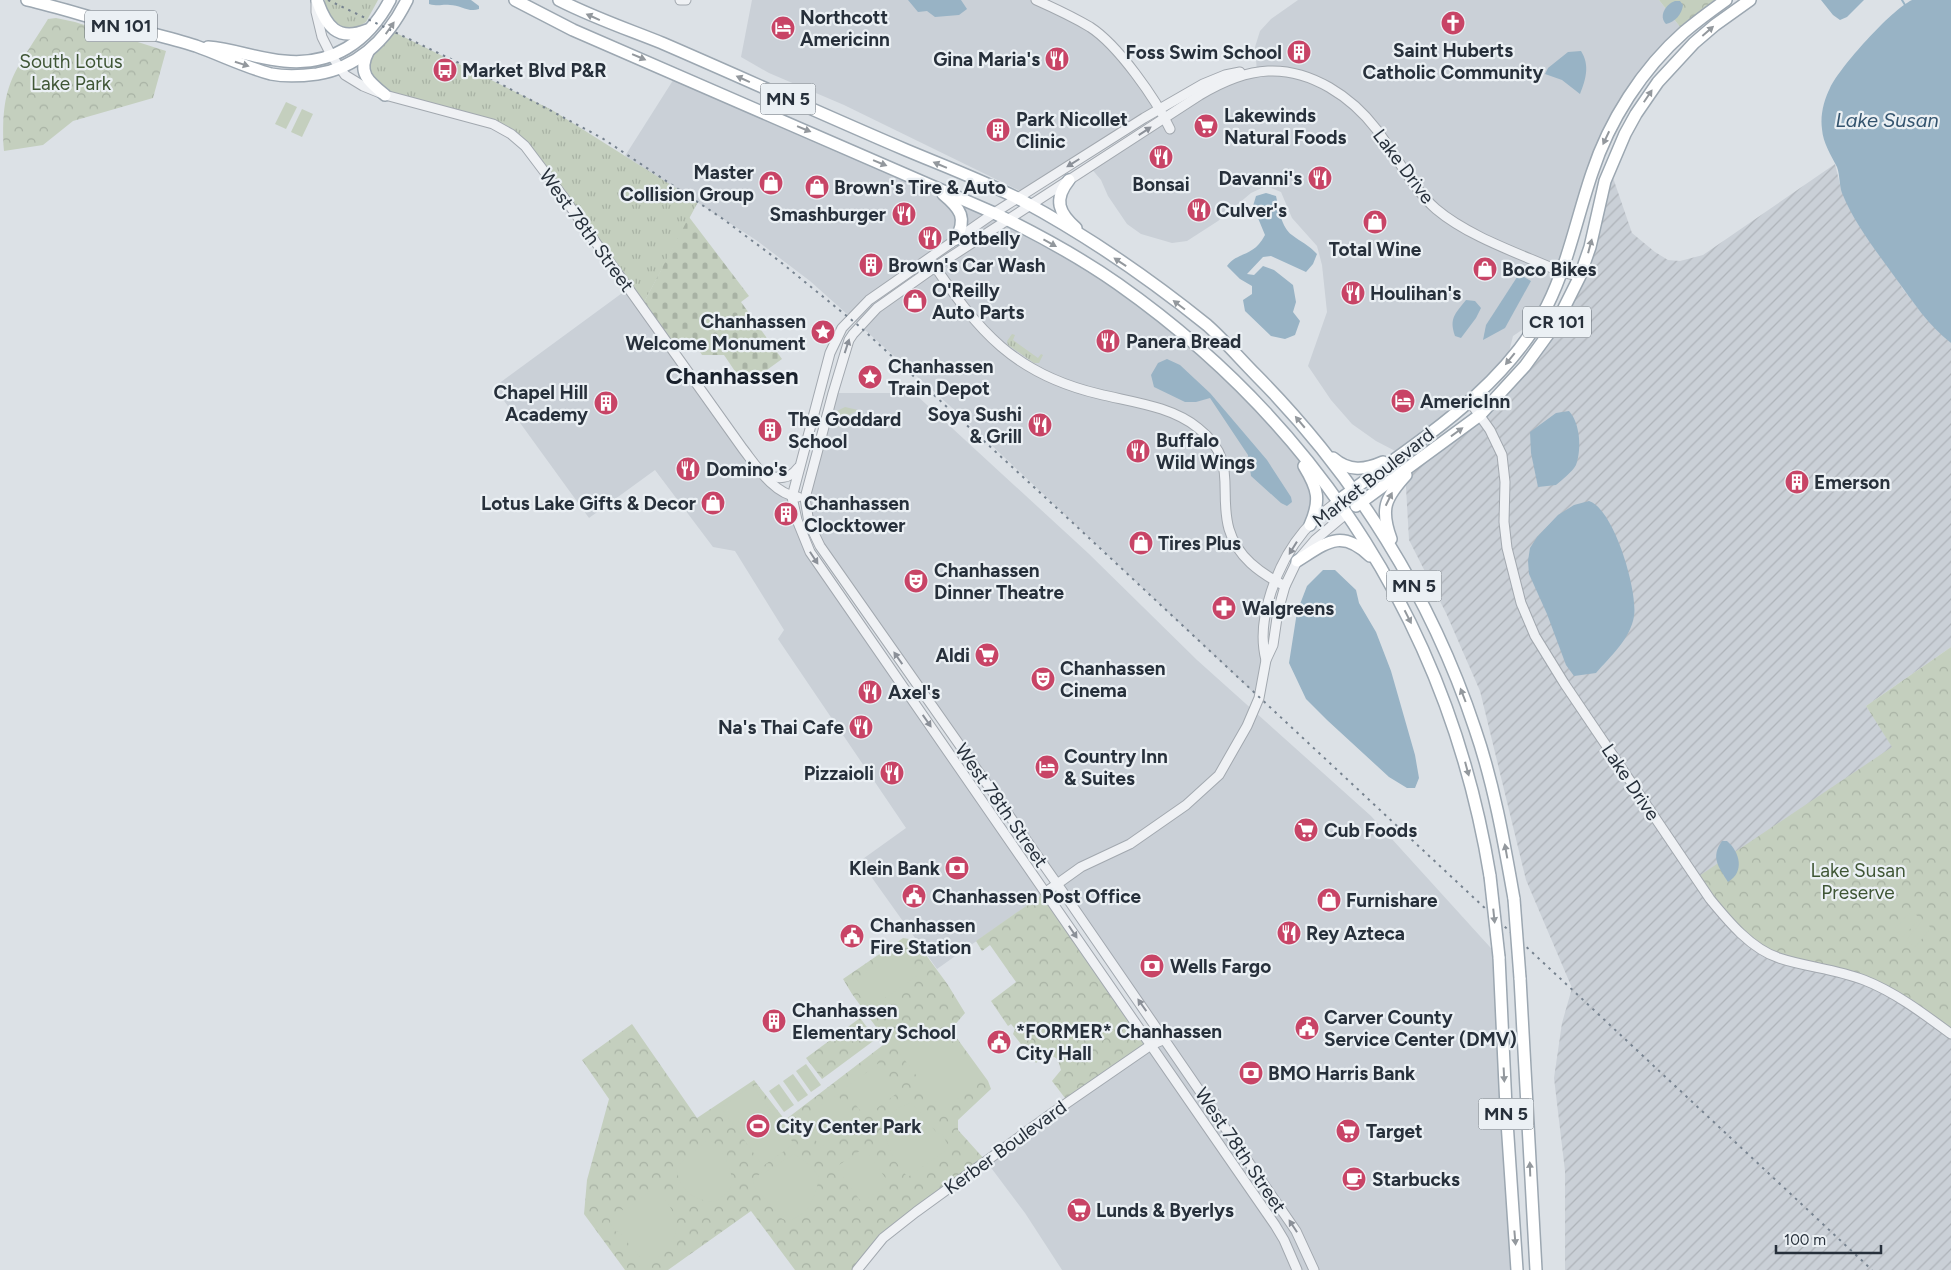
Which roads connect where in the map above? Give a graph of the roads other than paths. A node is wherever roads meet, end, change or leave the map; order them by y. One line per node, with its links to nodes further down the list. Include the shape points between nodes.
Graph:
1 (27, 0): 13 (main road, MN 101)
2 (316, 0): 12 (main road, via 322,17 337,32 352,35); 15 (street, via 318,24)
3 (390, 0): 12 (main road, MN 101)
4 (407, 0): 14 (main road, MN 101, one-way to 4, via 390,30)
5 (515, 0): 23 (main road, MN 5, one-way to 23, via 573,30)
6 (559, 0): 24 (main road, MN 5, one-way to 6)
7 (680, 0): 8 (street)
8 (686, 0)
9 (1036, 0): 19 (street, via 1091,28 1107,41)
10 (1726, 0): 32 (main road, Market Boulevard / CR 101, one-way to 32, via 1684,32 1662,54 1627,101 1603,144 1592,172)
11 (1750, 0): 33 (main road, Market Boulevard / CR 101, one-way to 11, via 1605,181 1636,114 1673,65 1715,25)
12 (373, 28): 15 (main road, MN 101, via 357,42)
13 (196, 46): 15 (main road, MN 101, via 282,61 306,61); 16 (main road, MN 101, one-way to 16, via 278,75 308,76)
14 (368, 52): 16 (main road, MN 101); 18 (main road, via 364,60 365,74)
15 (331, 55): 16 (street)
16 (339, 69): 18 (street, West 78th Street, via 350,79)
17 (1258, 72): 19 (street, via 1225,75); 20 (street, via 1218,84); 32 (street, Lake Drive, via 1306,77 1328,86 1358,108 1426,198 1452,222)
18 (384, 95): 41 (street, West 78th Street, via 493,124 525,146)
19 (1159, 109): 20 (street); 24 (street, one-way to 24)
20 (1165, 118): 21 (street); 22 (street, one-way to 20)
21 (1170, 129)
22 (1069, 180): 25 (street); 29 (main road, via 1060,197 1061,210)
23 (926, 182): 26 (main road, MN 5); 28 (main road, via 958,208 962,220)
24 (1017, 198): 25 (main road, MN 5); 26 (street)
25 (1031, 206): 27 (street); 29 (main road, MN 5)
26 (994, 213): 27 (main road, MN 5); 28 (street)
27 (1008, 220): 31 (street); 36 (main road, MN 5, one-way to 36, via 1117,283 1183,333 1252,398)
28 (956, 239): 30 (street)
29 (1090, 242): 37 (main road, MN 5, one-way to 29, via 1286,405 1209,327)
30 (929, 258): 31 (street); 40 (street, via 869,300 837,336)
31 (935, 267): 44 (street, one-way to 31, via 849,340 877,308); 52 (street, via 957,300 988,336 1039,373 1086,391 1160,409 1200,429 1218,450 1224,464 1229,530 1249,563)
32 (1561, 272): 33 (street, Lake Drive); 34 (main road, Market Boulevard / CR 101, one-way to 34, via 1547,306 1524,342)
33 (1580, 276): 35 (main road, Market Boulevard / CR 101, via 1557,322 1525,366)
34 (1470, 402): 35 (street, Lake Drive); 38 (main road, Market Boulevard / CR 101)
35 (1480, 415): 39 (main road, Market Boulevard / CR 101, one-way to 35); 57 (street, Lake Drive, via 1502,455 1507,548 1535,636 1710,899 1729,922 1760,949 1778,958 1847,974 1879,986)
36 (1283, 433): 45 (main road, MN 5); 48 (main road, via 1315,484 1317,498)
37 (1315, 441): 38 (main road, via 1336,461 1352,469 1368,468); 42 (main road, MN 5)
38 (1401, 454): 42 (main road, Market Boulevard / CR 101)
39 (1419, 460): 46 (main road, Market Boulevard / CR 101); 50 (main road, one-way to 39, via 1386,524 1385,506 1397,485)
40 (799, 465): 41 (street, via 794,473 782,478); 43 (street)
41 (762, 472): 43 (street, West 78th Street, via 776,487)
42 (1352, 490): 45 (main road, Market Boulevard / CR 101); 46 (main road, MN 5)
43 (792, 497): 44 (street); 56 (street, West 78th Street, one-way to 56, via 810,552)
44 (806, 498): 55 (street, West 78th Street, one-way to 44, via 820,546 809,523)
45 (1339, 500): 47 (main road, MN 5); 48 (street, Market Boulevard)
46 (1361, 502): 47 (main road, Market Boulevard / CR 101); 50 (main road, MN 5)
47 (1347, 513): 49 (street, Market Boulevard, via 1315,540); 51 (main road, MN 5)
48 (1310, 525): 52 (street, Market Boulevard, one-way to 52, via 1295,544)
49 (1298, 561): 51 (main road, via 1324,544 1345,540 1366,553); 53 (street, Market Boulevard)
50 (1400, 562): 64 (main road, MN 5, one-way to 50, bridge, via 1514,900 1498,810 1476,731 1443,645)
51 (1384, 575): 63 (main road, MN 5, one-way to 63, bridge, via 1428,661 1452,723 1474,795 1490,876 1499,957)
52 (1275, 581): 53 (street); 54 (street, Market Boulevard, via 1265,619 1263,647)
53 (1285, 586): 54 (street, Market Boulevard, via 1273,645)
54 (1266, 660): 55 (street, Market Boulevard, via 1259,698 1251,718 1219,775 1186,805 1130,844 1081,867)
55 (1058, 884): 56 (street, Market Boulevard); 58 (street, West 78th Street, one-way to 55)
56 (1046, 892): 59 (street, West 78th Street, one-way to 59)
57 (1951, 1034)
58 (1165, 1039): 59 (street, Kerber Boulevard); 62 (street, West 78th Street, one-way to 58, via 1296,1231)
59 (1151, 1045): 60 (street, Kerber Boulevard, via 916,1212 883,1238); 61 (street, West 78th Street, via 1275,1225)
60 (857, 1270)
61 (1297, 1270)
62 (1314, 1270)
63 (1517, 1270)
64 (1536, 1270)

